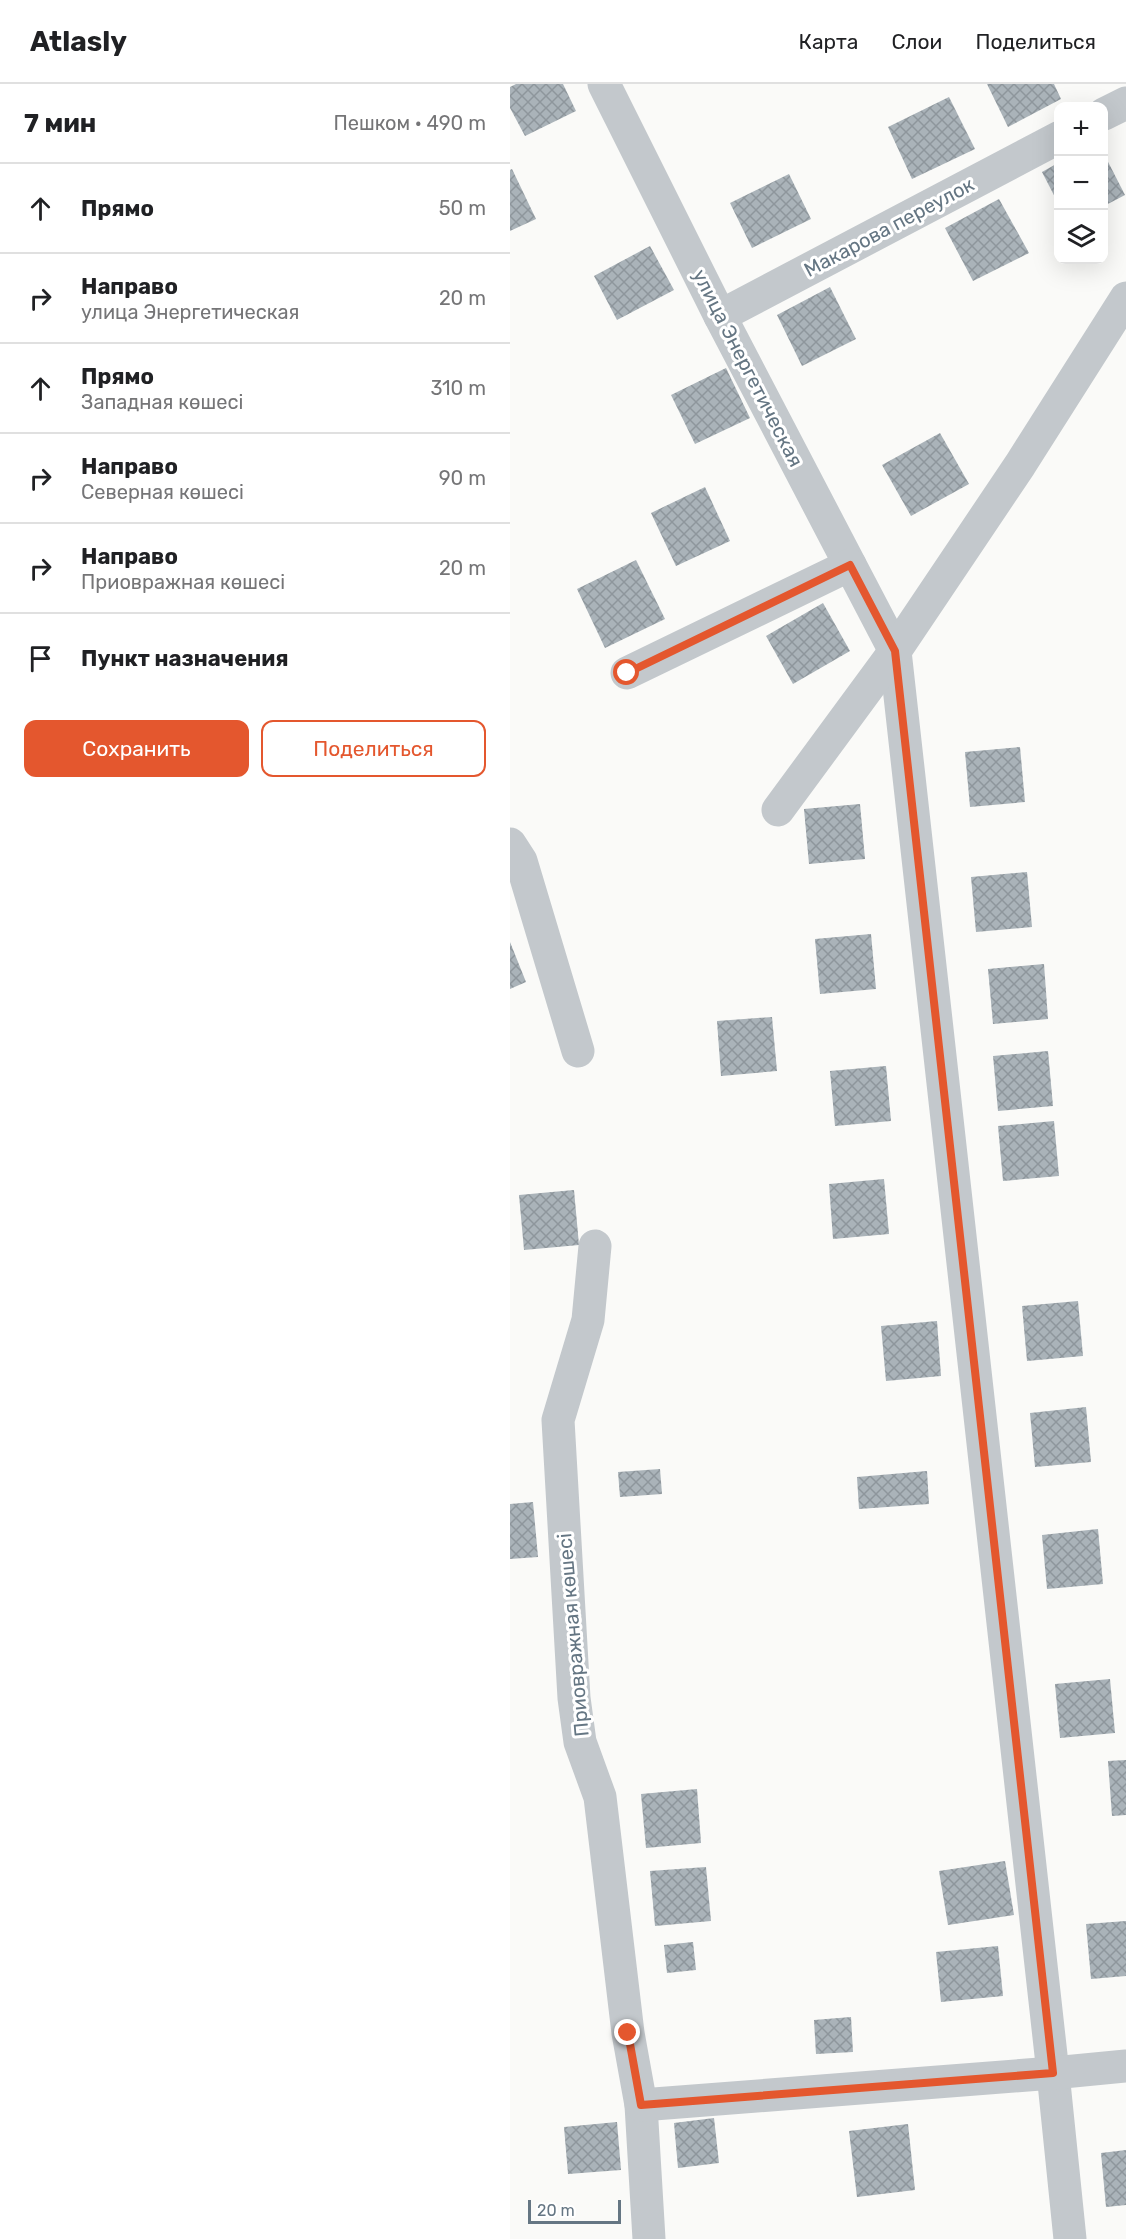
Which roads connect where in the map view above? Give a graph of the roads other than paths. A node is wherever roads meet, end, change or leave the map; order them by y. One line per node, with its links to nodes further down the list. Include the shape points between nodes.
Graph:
1 (604, 84): 6 (street, улица Энергетическая)
2 (1126, 103): 3 (street)
3 (1108, 112)
4 (1054, 141): 6 (street, Макарова переулок)
5 (1126, 298): 8 (street)
6 (720, 316): 7 (street, улица Энергетическая)
7 (850, 565): 8 (street, улица Энергетическая); 9 (street)
8 (895, 651): 10 (street); 15 (street)
9 (627, 673)
10 (778, 810)
11 (510, 844): 12 (street, via 521,861)
12 (578, 1051)
13 (595, 1246): 16 (street, Приовражная көшесі, via 588,1320 558,1420 574,1698 580,1742 600,1797 628,2033)
14 (1126, 2066): 15 (street)
15 (1053, 2073): 16 (street); 18 (street)
16 (641, 2105): 17 (street, Приовражная көшесі)
17 (649, 2239)
18 (1070, 2239)

